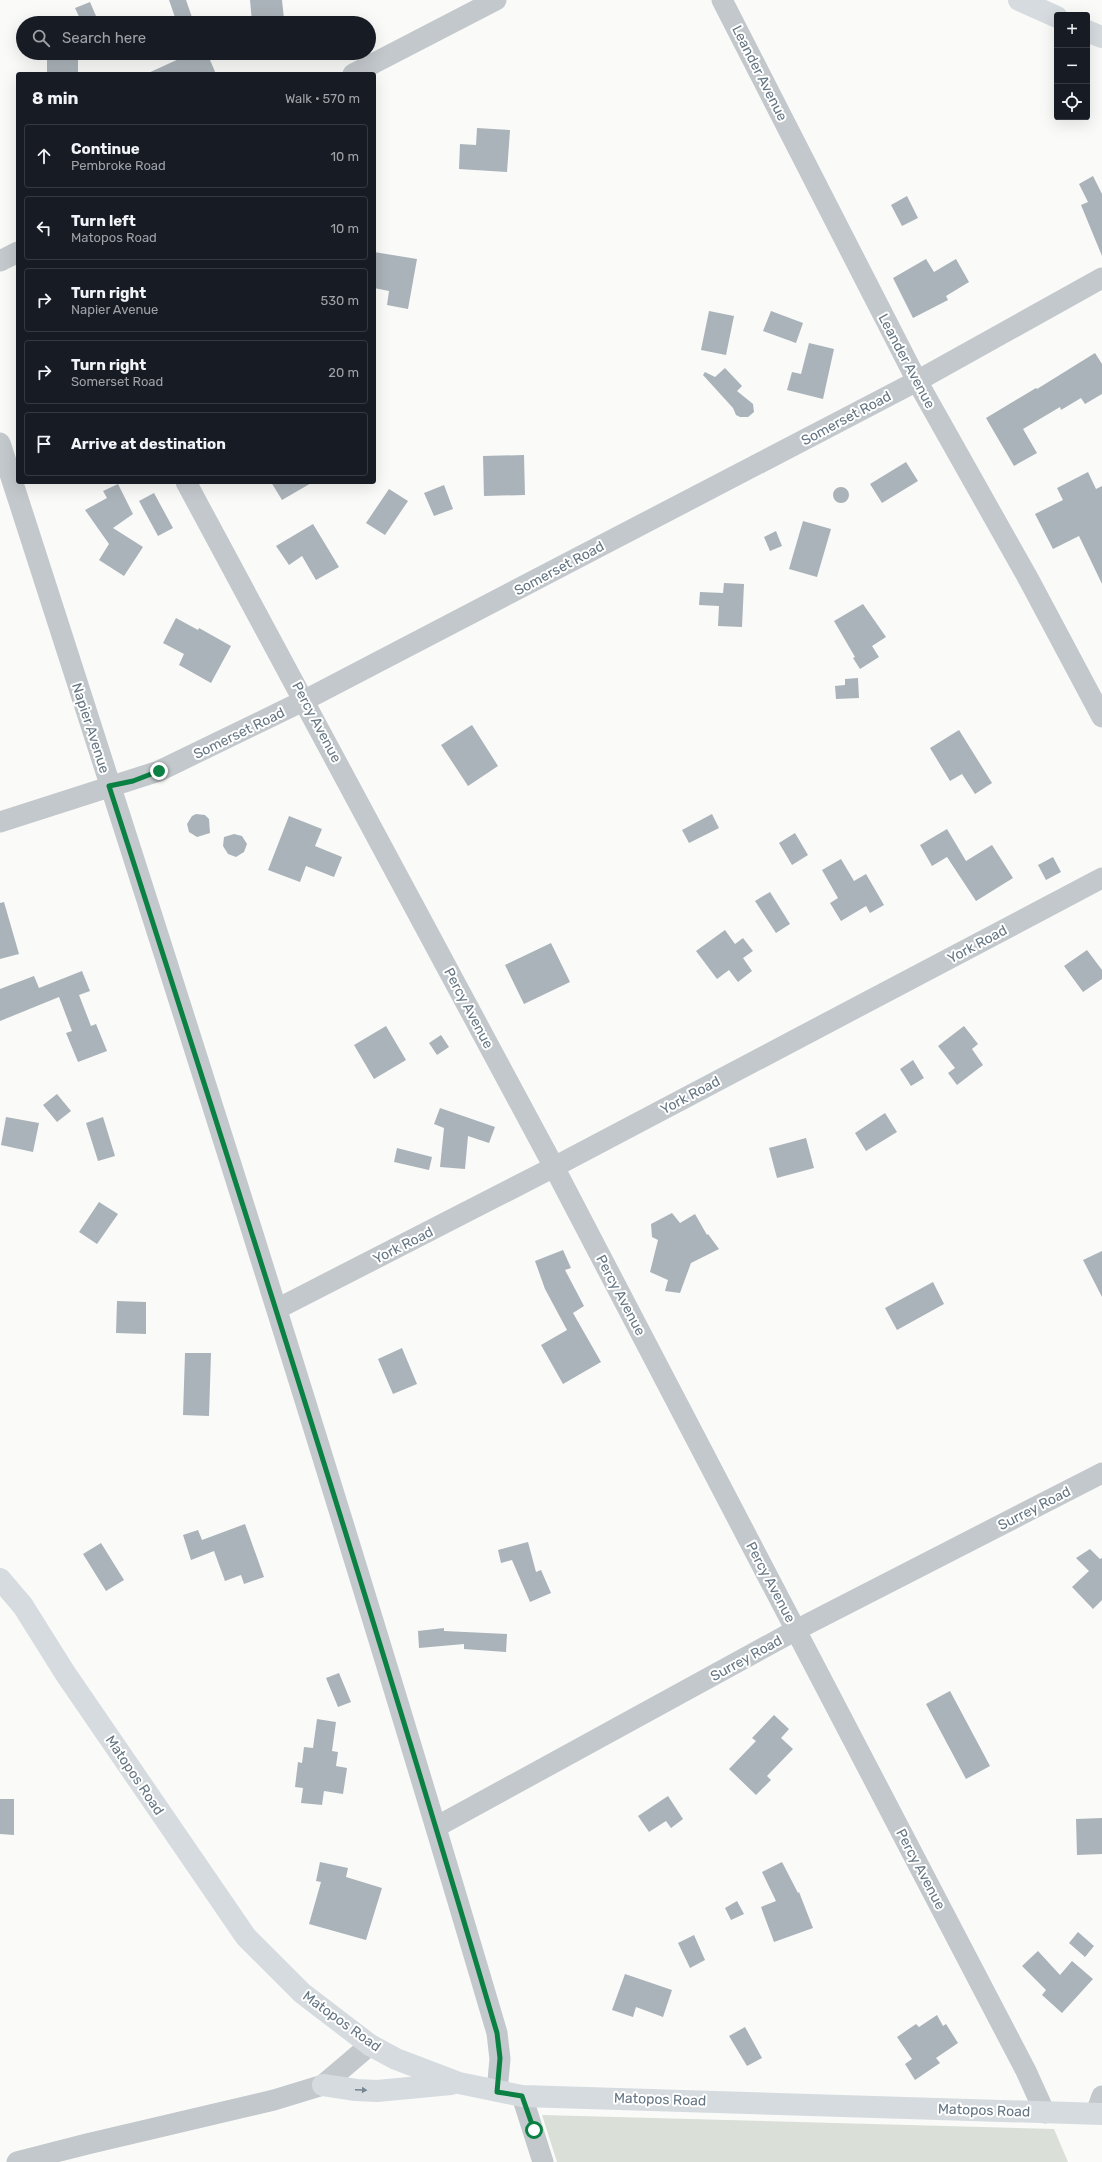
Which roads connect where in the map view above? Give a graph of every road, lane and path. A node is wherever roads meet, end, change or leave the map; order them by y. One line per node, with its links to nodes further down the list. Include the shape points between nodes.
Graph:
1 (496, 0): 7 (street)
2 (722, 0): 11 (street, Leander Avenue)
3 (1019, 0): 4 (main road)
4 (1054, 16)
5 (1090, 32): 6 (main road)
6 (1102, 37)
7 (357, 72)
8 (16, 253): 9 (street)
9 (0, 261)
10 (1102, 278): 11 (street, Somerset Road)
11 (917, 381): 14 (street, Somerset Road); 15 (street, Leander Avenue, via 1029,580)
12 (0, 443): 16 (street, Napier Avenue)
13 (187, 484): 14 (street, Percy Avenue)
14 (305, 700): 16 (street, Somerset Road, via 159,771 133,781); 19 (street, Percy Avenue)
15 (1102, 717)
16 (109, 786): 17 (street, Somerset Road); 20 (street, Napier Avenue)
17 (0, 822)
18 (1102, 878): 19 (street, York Road)
19 (554, 1167): 20 (street, York Road); 23 (street, Percy Avenue)
20 (277, 1309): 24 (street, Napier Avenue)
21 (1102, 1473): 23 (street, Surrey Road)
22 (0, 1579): 25 (main road, Matopos Road, via 23,1606 64,1673 246,1937 302,1993)
23 (796, 1630): 24 (street, Surrey Road); 31 (street, Percy Avenue, via 1023,2064)
24 (436, 1827): 28 (street, Napier Avenue, via 497,2033 500,2058)
25 (370, 2045): 26 (main road, Matopos Road, via 396,2059); 27 (street)
26 (459, 2083): 27 (main road, one-way to 26, via 377,2091); 28 (main road, Matopos Road)
27 (323, 2085): 32 (street, via 274,2100)
28 (497, 2092): 29 (main road, Matopos Road)
29 (522, 2096): 31 (main road, Matopos Road); 33 (street)
30 (1100, 2108): 31 (main road, Matopos Road)
31 (1045, 2112)
32 (17, 2162)
33 (543, 2162)

